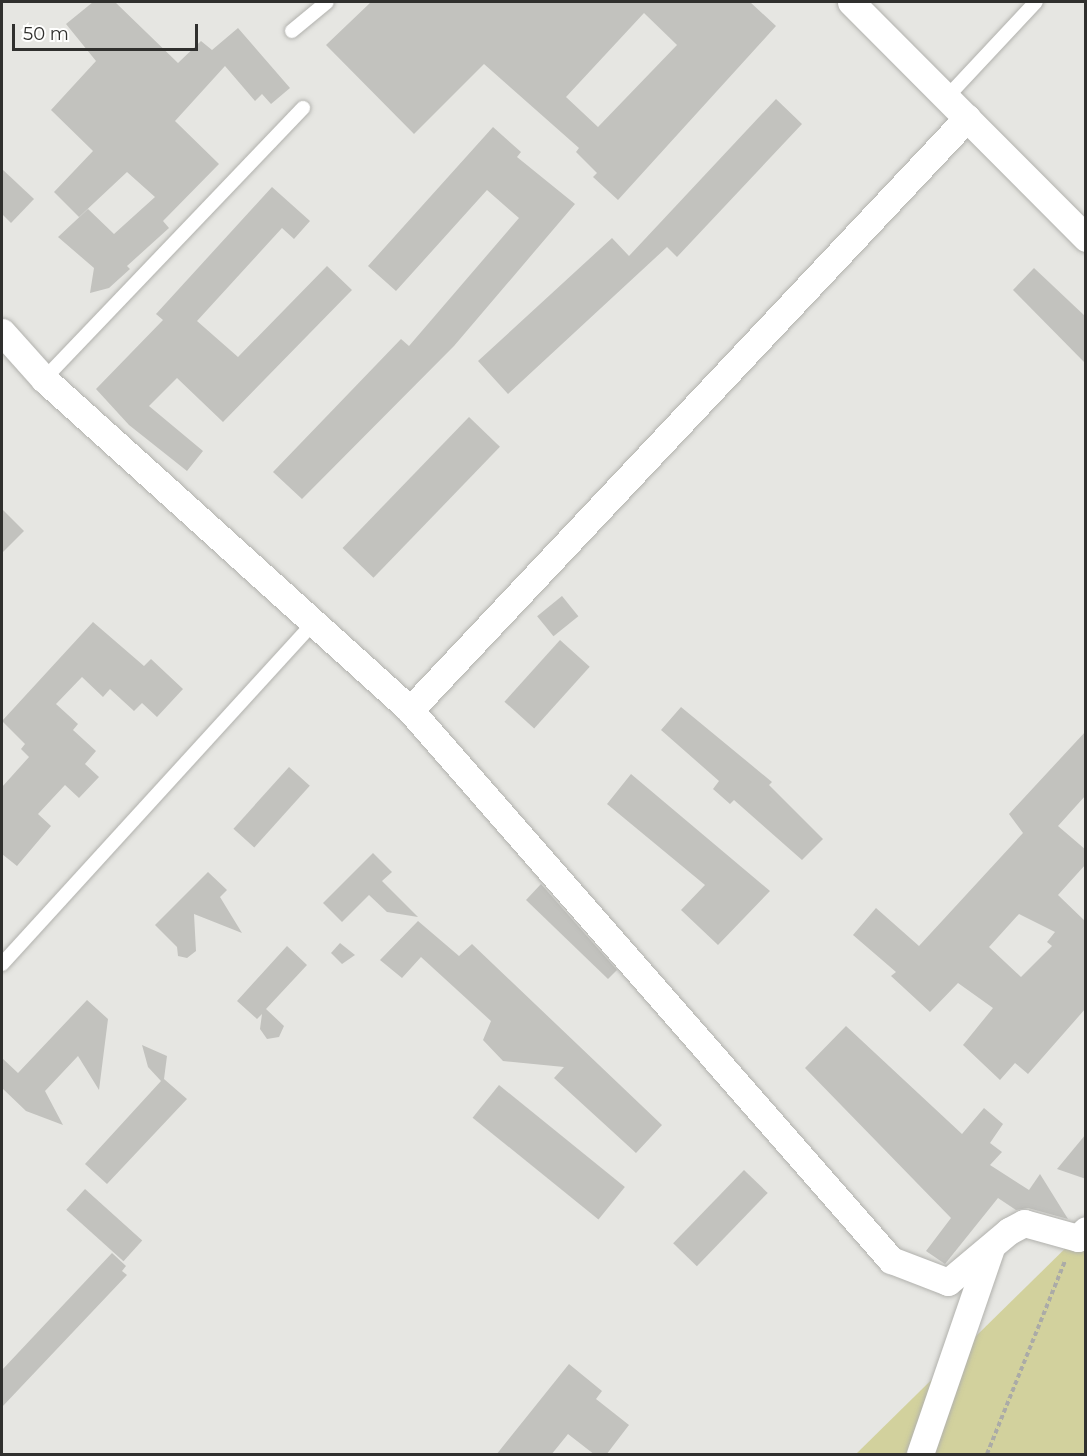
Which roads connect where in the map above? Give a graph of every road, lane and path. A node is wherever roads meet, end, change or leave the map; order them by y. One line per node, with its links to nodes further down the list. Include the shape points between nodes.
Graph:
1 (327, 2): 4 (lane)
2 (850, 2): 5 (street)
3 (1036, 2): 5 (lane)
4 (292, 31)
5 (947, 97): 7 (street)
6 (303, 108): 10 (lane)
7 (967, 118): 8 (street); 12 (street)
8 (1086, 238)
9 (2, 332): 10 (street)
10 (44, 379): 11 (street)
11 (313, 624): 12 (street); 13 (lane)
12 (410, 710): 15 (street, via 891,1260 948,1282)
13 (2, 964)
14 (1082, 1234): 15 (street, via 1024,1223); 17 (path, via 1056,1276)
15 (991, 1248): 16 (street)
16 (920, 1455)
17 (987, 1455)

